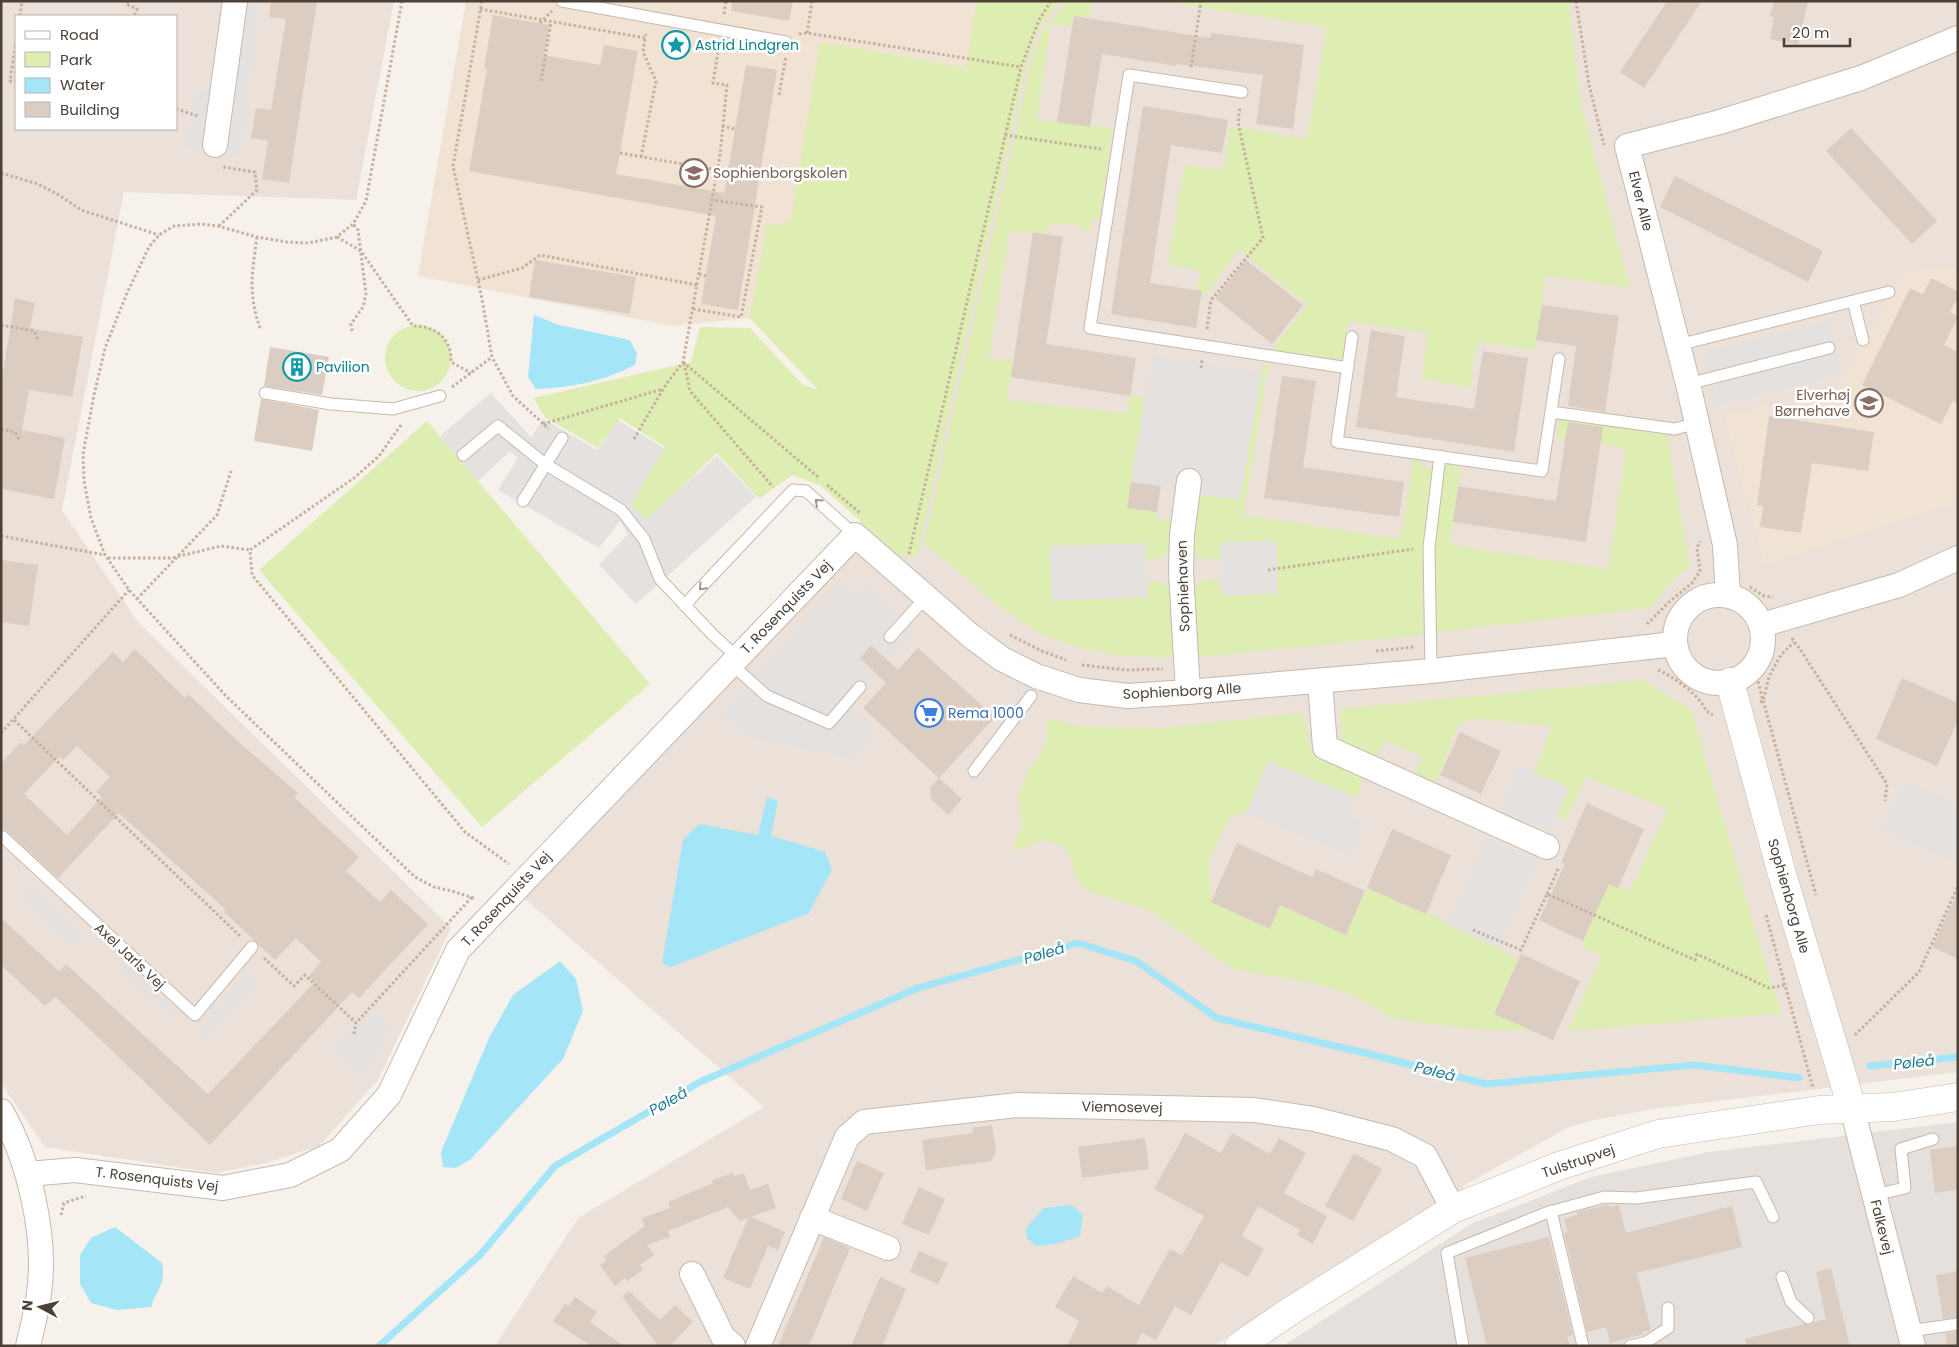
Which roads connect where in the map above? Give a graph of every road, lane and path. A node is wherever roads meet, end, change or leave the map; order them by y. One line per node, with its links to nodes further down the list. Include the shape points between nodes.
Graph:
1 (22, 1): 13 (path)
2 (128, 1): 14 (path, via 126,4 137,9)
3 (235, 1): 32 (street)
4 (402, 1): 40 (path, via 366,201)
5 (482, 1): 12 (path)
6 (562, 1): 15 (lane)
7 (726, 1): 17 (path)
8 (812, 1): 18 (path)
9 (1051, 1): 23 (path, via 1039,20)
10 (1201, 1): 26 (path)
11 (1576, 1): 33 (path, via 1588,85)
12 (480, 9): 16 (path); 48 (path, via 453,166)
13 (20, 15)
14 (134, 15)
15 (649, 17): 17 (lane); 19 (path)
16 (551, 22): 19 (path); 25 (path)
17 (722, 30): 21 (lane); 29 (path, via 713,83 727,85)
18 (807, 32): 21 (path, via 796,34); 23 (path)
19 (645, 38): 36 (path, via 644,52 656,81)
20 (1958, 38): 59 (street, Elver Alle, via 1861,78 1720,122 1627,146)
21 (786, 42): 28 (path)
22 (15, 48): 24 (path, via 10,80)
23 (1021, 67): 31 (path)
24 (15, 81)
25 (541, 81)
26 (1189, 84): 27 (lane); 34 (lane, via 1129,75)
27 (1242, 92): 60 (path, via 1238,122 1263,238 1211,300)
28 (780, 95)
29 (722, 126): 30 (path); 37 (path)
30 (735, 129)
31 (1005, 135): 34 (path); 99 (path)
32 (215, 145): 41 (path, via 219,166 254,172 258,190)
33 (1605, 150)
34 (1117, 152): 60 (lane, via 1090,328)
35 (620, 153): 36 (path)
36 (641, 157): 37 (path)
37 (717, 170): 39 (path)
38 (1, 173): 42 (path, via 38,184 81,210)
39 (712, 200): 46 (path); 52 (path, via 762,207 742,317)
40 (352, 224): 44 (path); 45 (path, via 358,230)
41 (218, 226): 42 (path, via 174,226); 43 (path)
42 (159, 235): 95 (path, via 141,262 104,348 83,454 91,518)
43 (257, 237): 44 (path, via 308,243); 54 (path, via 251,273 253,307)
44 (337, 237): 45 (path)
45 (361, 251): 55 (path, via 366,294 363,306 351,324); 67 (path, via 412,326 424,326 439,332 447,343 451,362)
46 (699, 274): 47 (path); 49 (path)
47 (706, 276)
48 (478, 280): 49 (path, via 522,268 540,255); 62 (path)
49 (697, 285): 52 (path)
50 (1889, 292): 51 (lane)
51 (1853, 301): 57 (lane); 59 (lane)
52 (693, 309): 64 (path)
53 (1, 325): 58 (path, via 34,331)
54 (260, 328)
55 (352, 331)
56 (1352, 337): 66 (lane)
57 (1863, 340)
58 (39, 341)
59 (1678, 345): 68 (street, Elver Alle)
60 (1204, 346): 65 (path); 66 (lane)
61 (1829, 348): 68 (lane)
62 (492, 357): 67 (path); 75 (path, via 513,396)
63 (1558, 359): 72 (lane)
64 (683, 362): 69 (path); 84 (path); 87 (path, via 690,391)
65 (1201, 368)
66 (1348, 368): 81 (lane, via 1337,442)
67 (471, 373): 71 (path)
68 (1688, 384): 74 (street, Elver Alle)
69 (664, 389): 75 (path); 78 (path)
70 (265, 393): 71 (lane, via 331,404 393,409)
71 (440, 396)
72 (1551, 412): 74 (lane, via 1675,429); 81 (lane, via 1542,471)
73 (406, 422): 94 (path, via 379,456 354,478)
74 (1697, 423): 102 (street, Elver Alle, via 1725,545)
75 (542, 424): 77 (path)
76 (1, 429): 79 (path, via 15,432)
77 (562, 438): 82 (lane)
78 (634, 439)
79 (20, 441)
80 (463, 455): 82 (lane, via 498,426)
81 (1440, 456): 92 (lane)
82 (545, 464): 88 (lane); 105 (lane, via 621,510 644,538 660,579)
83 (231, 470): 96 (path, via 217,514)
84 (818, 477)
85 (1189, 481): 120 (street, Sophiehaven, via 1181,572)
86 (826, 484): 89 (path)
87 (784, 499): 89 (lane, one-way to 87, via 806,491 794,490); 105 (lane, one-way to 105)
88 (523, 501)
89 (859, 525): 99 (street, Sophienborg Alle); 117 (street, T. Rosenquists Vej)
90 (1, 536): 95 (path)
91 (1701, 538): 111 (path, via 1697,548 1700,571 1693,582 1669,602)
92 (1429, 547): 100 (path); 115 (lane)
93 (901, 548): 99 (path)
94 (250, 550): 96 (path, via 221,546); 133 (path, via 252,575 465,832)
95 (106, 556): 96 (path); 101 (path)
96 (176, 557): 104 (path)
97 (1958, 558): 106 (street, via 1899,585)
98 (916, 560): 99 (path)
99 (902, 563): 103 (street, Sophienborg Alle)
100 (1268, 570)
101 (129, 590): 104 (path); 127 (path)
102 (1728, 595): 107 (street, via 1715,594 1700,599 1687,608); 109 (street, via 1746,602)
103 (926, 597): 112 (lane); 124 (street, Sophienborg Alle, via 1002,659 1036,676 1079,690 1128,696)
104 (137, 599): 135 (path, via 226,696 415,877 434,887)
105 (685, 606): 117 (lane)
106 (1787, 618): 109 (street); 113 (path)
107 (1678, 621): 111 (path); 114 (street)
108 (1637, 625): 111 (path)
109 (1762, 625): 125 (street, via 1764,640 1761,654)
110 (1002, 631): 118 (path)
111 (1648, 635): 114 (street, Sophienborg Alle); 121 (street, Sophienborg Alle); 125 (path, via 1655,668 1679,683 1712,716)
112 (890, 637)
113 (1794, 642): 125 (path, via 1781,655 1768,677 1763,701); 130 (path, via 1887,784)
114 (1675, 644): 125 (street, via 1681,661 1694,676)
115 (1430, 646): 116 (path); 121 (lane)
116 (1372, 651)
117 (734, 660): 123 (lane, via 767,696 829,723); 133 (street, T. Rosenquists Vej)
118 (1073, 662)
119 (1081, 665): 120 (path, via 1126,670)
120 (1186, 668): 124 (street, Sophiehaven)
121 (1431, 671): 122 (street, Sophienborg Alle)
122 (1320, 681): 124 (street, Sophienborg Alle); 132 (street, via 1325,746)
123 (860, 687)
124 (1188, 692)
125 (1733, 695): 144 (street, Sophienborg Alle)
126 (1031, 696): 129 (lane)
127 (14, 720): 128 (path); 138 (path)
128 (1, 733)
129 (974, 771)
130 (1885, 801)
131 (1, 839): 138 (lane, Axel Jarls Vej, via 3,837 195,1015)
132 (1547, 847)
133 (526, 877): 136 (street, T. Rosenquists Vej)
134 (1958, 886): 142 (path, via 1919,972)
135 (472, 897): 136 (path); 140 (path)
136 (494, 911): 147 (street, T. Rosenquists Vej, via 458,950 390,1096 340,1150 290,1175 223,1188 75,1170)
137 (1473, 930): 139 (path, via 1521,950 1547,894 1695,960 1697,954 1769,988)
138 (252, 947): 140 (path, via 294,986 305,975)
139 (1785, 985)
140 (356, 1023): 141 (path)
141 (354, 1034)
142 (1854, 1035)
143 (1958, 1097): 144 (street, Tulstrupvej, via 1893,1107)
144 (1852, 1108): 149 (street, Falkevej); 150 (street, Tulstrupvej, via 1658,1134 1559,1166)
145 (1, 1111): 147 (street)
146 (1933, 1139): 149 (lane, via 1901,1149 1905,1188)
147 (28, 1174): 162 (street, via 40,1240 39,1292)
148 (94, 1195): 154 (path, via 64,1203)
149 (1874, 1195): 161 (street, Falkevej)
150 (1453, 1210): 153 (street, Viemosevej, via 1425,1156 1392,1139 1314,1119 1254,1110 1018,1104 864,1122 846,1137); 165 (street, Tulstrupvej)
151 (1551, 1212): 152 (lane, via 1604,1197 1636,1198 1756,1182); 166 (lane, via 1447,1253); 167 (lane)
152 (1772, 1217)
153 (812, 1218): 155 (street); 164 (street, Viemosevej)
154 (60, 1219)
155 (888, 1248)
156 (692, 1274): 163 (street, via 723,1337)
157 (1782, 1277): 159 (lane, via 1791,1302)
158 (1668, 1308): 168 (lane, via 1668,1328 1645,1343)
159 (1808, 1318)
160 (1958, 1324): 161 (lane)
161 (1911, 1338)
162 (28, 1346)
163 (733, 1346)
164 (758, 1346)
165 (1239, 1346)
166 (1463, 1346)
167 (1583, 1346)
168 (1630, 1346)

